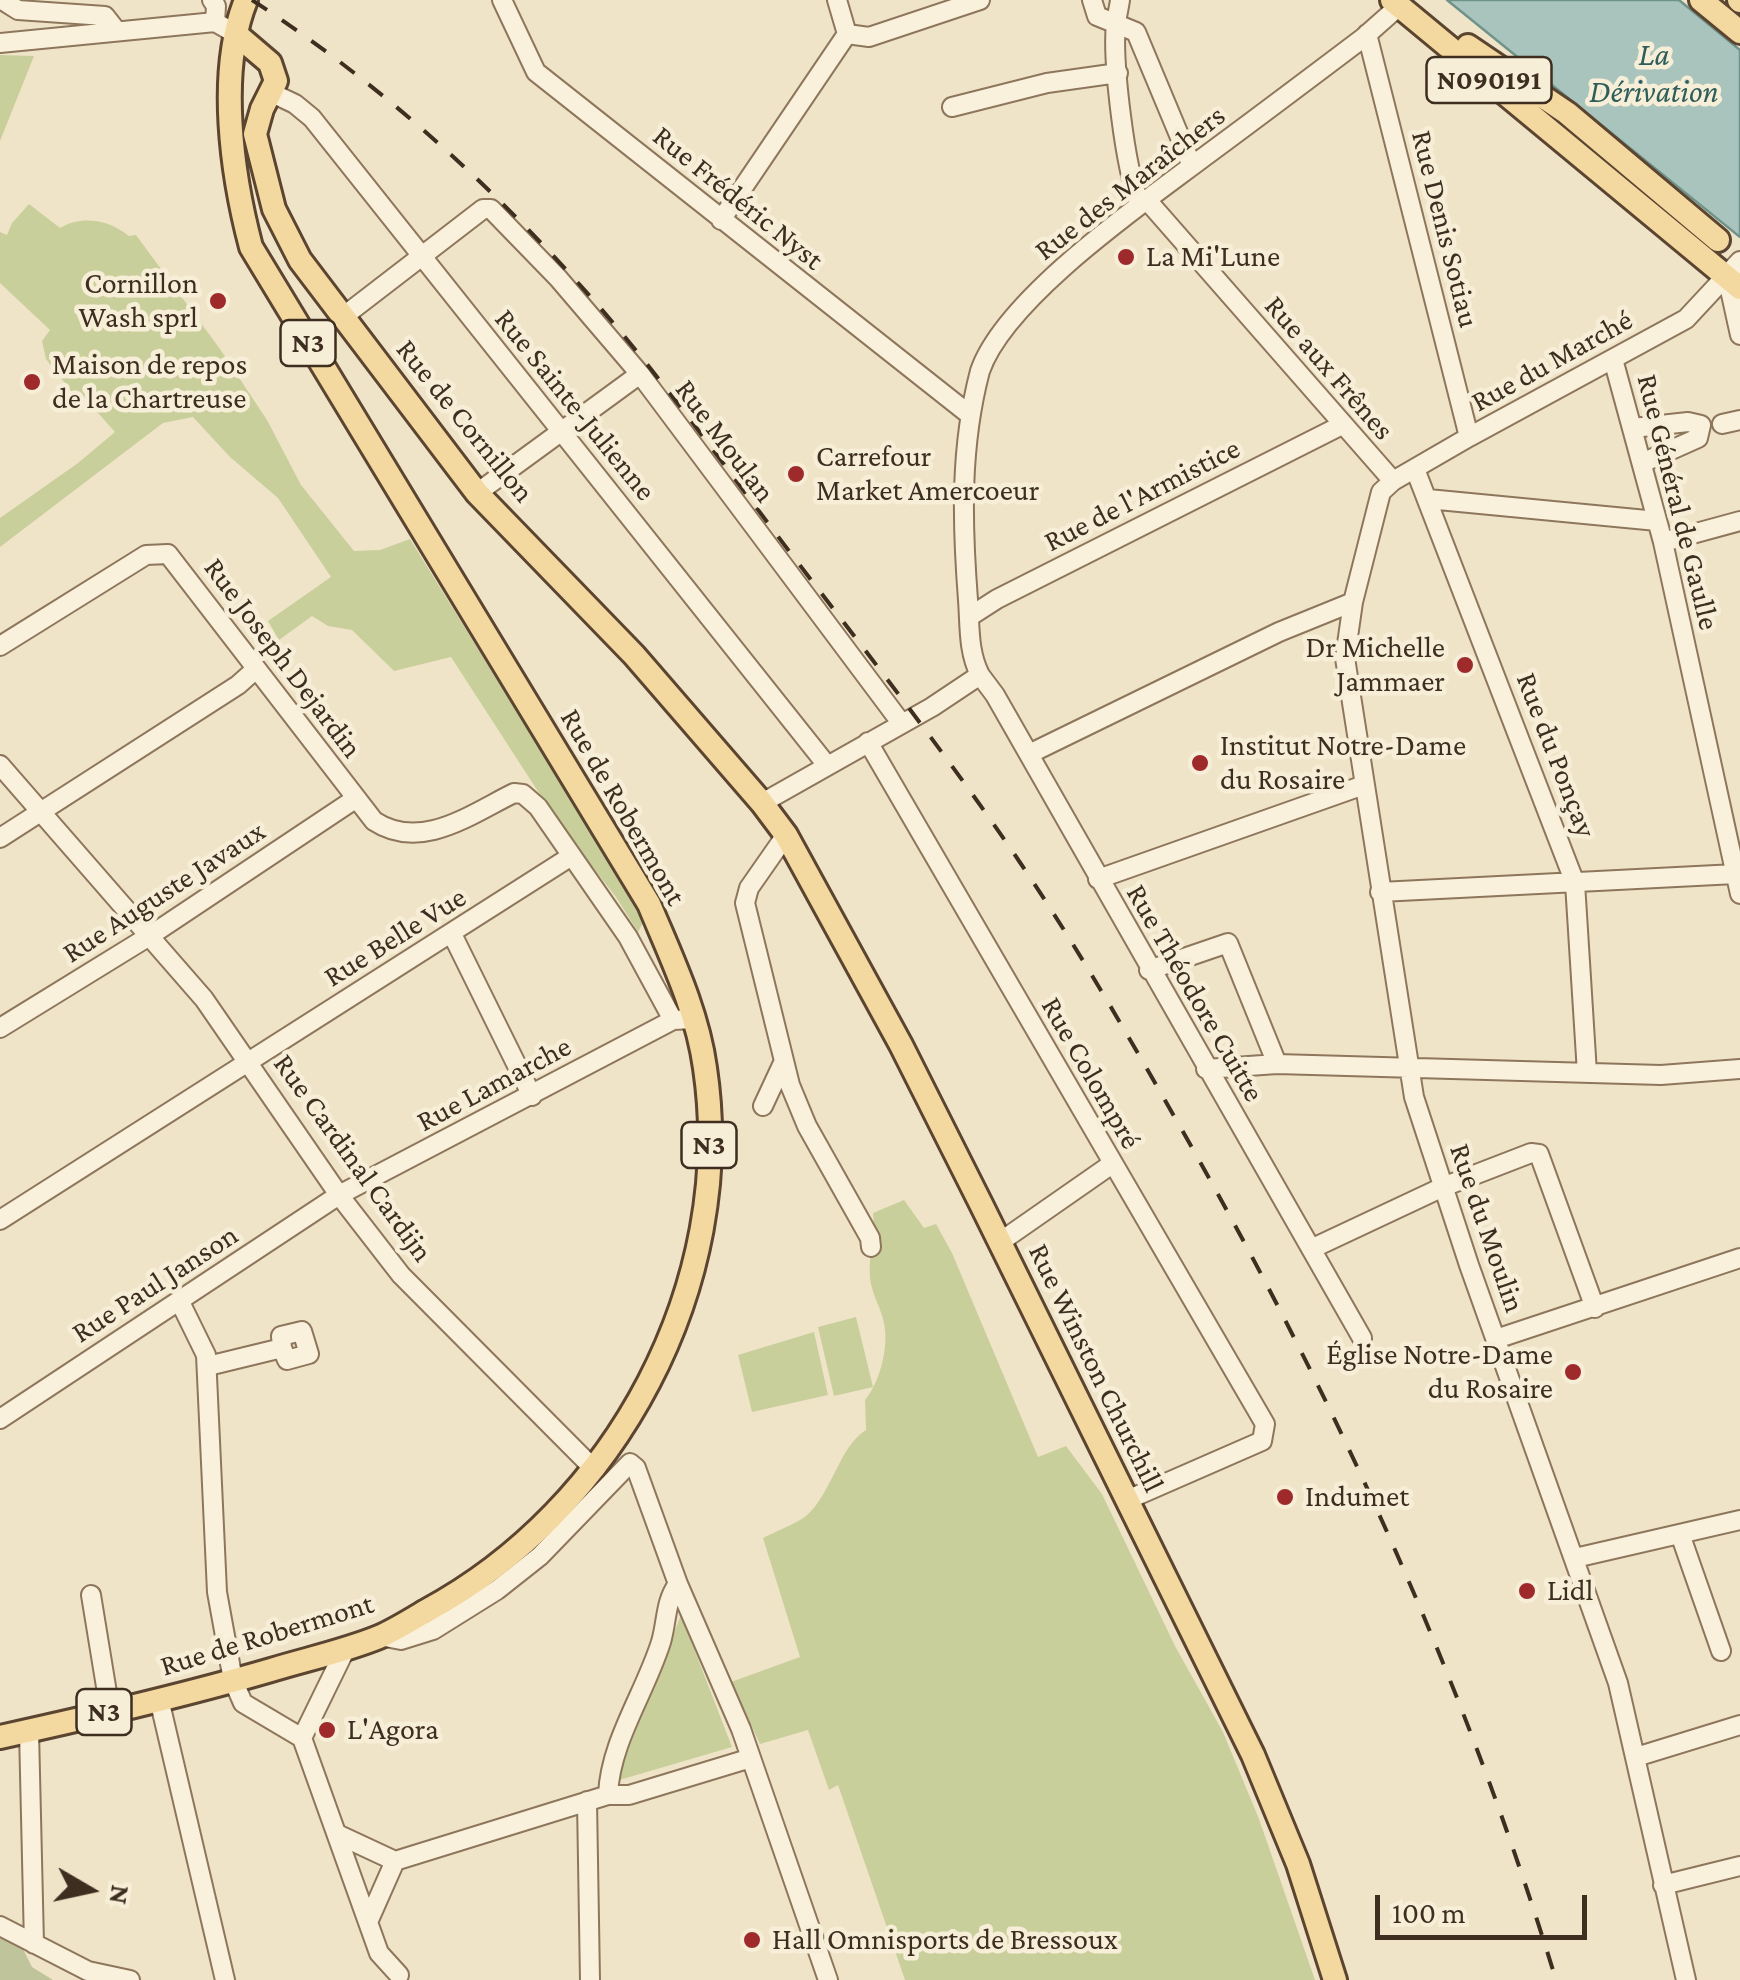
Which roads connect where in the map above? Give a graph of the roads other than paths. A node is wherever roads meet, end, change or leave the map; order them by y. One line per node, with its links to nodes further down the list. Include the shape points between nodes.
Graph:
1 (2, 0): 13 (street, via 18,10 104,16)
2 (212, 0): 11 (street)
3 (246, 0): 15 (main road, N3)
4 (502, 0): 24 (street, Rue Frédéric Nyst, via 536,72)
5 (837, 0): 16 (street)
6 (980, 0): 16 (street, via 870,37)
7 (1092, 0): 12 (street, via 1097,16)
8 (1120, 0): 12 (street)
9 (1701, 0): 14 (main road)
10 (1396, 2): 17 (street, Rue des Maraîchers); 25 (main road, via 1567,113); 27 (main road, N090191)
11 (215, 22): 13 (street); 15 (street)
12 (1116, 23): 19 (street); 22 (street, via 1136,32)
13 (116, 30): 18 (street)
14 (1740, 32)
15 (236, 34): 20 (main road, via 270,62); 70 (main road, Rue de Robermont / N3, via 235,177 252,248 649,904)
16 (847, 34): 24 (street)
17 (1367, 34): 22 (street, Rue des Maraîchers); 36 (street, Rue Denis Sotiau)
18 (0, 43)
19 (1118, 73): 21 (street); 23 (street, via 1127,155)
20 (272, 92): 26 (street, Rue Sainte-Julienne, via 312,118); 28 (main road, Rue de Cornillon, via 255,134 274,208 300,260)
21 (952, 107)
22 (1192, 166): 23 (street, Rue des Maraîchers)
23 (1143, 202): 32 (street, Rue des Maraîchers, via 1012,320 983,360); 33 (street, Rue aux Frênes)
24 (721, 220): 32 (street, Rue Frédéric Nyst)
25 (1718, 240)
26 (421, 256): 28 (street); 31 (street, Rue Moulan, via 487,207); 35 (street, Rue Sainte-Julienne)
27 (1736, 275): 29 (street); 30 (street, Rue du Marché, via 1686,319)
28 (344, 316): 40 (main road, Rue de Cornillon)
29 (1740, 334)
30 (1612, 359): 34 (street, Rue Général de Gaulle); 36 (street, Rue du Marché)
31 (640, 374): 35 (street); 50 (street, Rue Moulan)
32 (970, 415): 46 (street, Rue des Maraîchers, via 962,464)
33 (1342, 425): 39 (street, Rue aux Frênes); 46 (street, Rue de l'Armistice)
34 (1632, 428): 37 (street, Rue Général de Gaulle); 37 (street, via 1701,425 1698,438)
35 (562, 433): 40 (street); 53 (street, Rue Sainte-Julienne)
36 (1469, 438): 38 (street, Rue du Marché)
37 (1642, 463): 43 (street, Rue Général de Gaulle)
38 (1415, 469): 39 (street, Rue du Marché); 41 (street, Rue du Ponçay)
39 (1393, 481): 45 (street, Rue du Moulin, via 1378,496)
40 (477, 494): 57 (main road, Rue de Cornillon, via 634,655)
41 (1428, 499): 43 (street); 64 (street, Rue du Ponçay)
42 (1740, 520): 44 (street)
43 (1657, 521): 44 (street, Rue Général de Gaulle)
44 (1663, 542): 62 (street, Rue Général de Gaulle)
45 (1354, 602): 52 (street); 55 (street, Rue du Moulin, via 1345,658)
46 (969, 618): 49 (street, Rue des Maraîchers, via 971,656)
47 (0, 646): 48 (street, Rue Joseph Dejardin, via 146,555 168,554)
48 (256, 669): 56 (street, Rue Joseph Dejardin); 58 (street)
49 (980, 675): 50 (street); 52 (street, Rue Théodore Cuitte)
50 (902, 724): 51 (street)
51 (868, 742): 53 (street); 81 (street, Rue Colompré)
52 (1029, 754): 63 (street, Rue Théodore Cuitte)
53 (826, 764): 57 (street)
54 (0, 765): 58 (street, Rue Cardinal Cardijn)
55 (1364, 784): 63 (street); 65 (street, Rue du Moulin)
56 (355, 799): 61 (street, Rue Joseph Dejardin, via 374,822 413,835 523,794); 68 (street, Rue Auguste Javaux)
57 (762, 803): 59 (main road, Rue Winston Churchill)
58 (40, 812): 60 (street); 68 (street, Rue Cardinal Cardijn)
59 (786, 835): 73 (street, via 746,902); 85 (main road, Rue Winston Churchill)
60 (0, 838)
61 (570, 857): 67 (street, Rue Belle Vue); 70 (street)
62 (1736, 874): 64 (street); 66 (street, Rue Général de Gaulle)
63 (1098, 879): 69 (street, Rue Théodore Cuitte)
64 (1576, 883): 65 (street); 78 (street, Rue du Ponçay)
65 (1380, 892): 75 (street, Rue du Moulin)
66 (1740, 894)
67 (452, 934): 72 (street, Rue Belle Vue); 79 (street)
68 (151, 935): 71 (street, Rue Auguste Javaux); 72 (street, Rue Cardinal Cardijn)
69 (1149, 970): 74 (street, via 1228,943); 77 (street, Rue Théodore Cuitte)
70 (683, 1019): 79 (street, Rue Lamarche); 96 (main road, Rue de Robermont / N3, via 705,1068 710,1128 698,1244 676,1324 647,1386)
71 (0, 1028)
72 (248, 1060): 83 (street, Rue Cardinal Cardijn); 84 (street, Rue Belle Vue)
73 (783, 1063): 80 (street); 86 (street, via 807,1126)
74 (1277, 1064): 75 (street); 77 (street)
75 (1409, 1067): 78 (street); 82 (street, Rue du Moulin)
76 (1740, 1068): 78 (street)
77 (1206, 1069): 87 (street, Rue Théodore Cuitte)
78 (1587, 1073)
79 (532, 1096): 83 (street, Rue Lamarche)
80 (763, 1106)
81 (1112, 1164): 85 (street); 97 (street, Rue Colompré, via 1266,1432 1262,1441)
82 (1443, 1187): 87 (street); 90 (street, via 1539,1154); 92 (street, Rue du Moulin)
83 (339, 1195): 89 (street, Rue Paul Janson); 96 (street, Rue Cardinal Cardijn, via 401,1275)
84 (0, 1220)
85 (1000, 1242): 97 (main road, Rue Winston Churchill)
86 (871, 1247)
87 (1311, 1249): 91 (street, Rue Théodore Cuitte)
88 (1740, 1258): 90 (street)
89 (180, 1302): 94 (street); 95 (street, Rue Paul Janson)
90 (1595, 1308): 92 (street)
91 (1362, 1338)
92 (1496, 1338): 100 (street, Rue du Moulin)
93 (282, 1348): 94 (street)
94 (208, 1366): 106 (street, via 217,1592)
95 (0, 1418)
96 (594, 1469): 103 (main road, Rue de Robermont / N3, via 497,1568)
97 (1127, 1500): 129 (main road, Rue Winston Churchill, via 1253,1755)
98 (1740, 1520): 99 (street)
99 (1680, 1534): 100 (street); 105 (street)
100 (1575, 1558): 113 (street, Rue du Moulin)
101 (678, 1584): 103 (street, via 630,1464 497,1590 434,1630 402,1640); 114 (street); 115 (street, via 611,1768)
102 (91, 1595): 108 (street)
103 (380, 1636): 104 (main road, Rue de Robermont / N3)
104 (346, 1648): 106 (main road, Rue de Robermont / N3); 112 (street)
105 (1722, 1651)
106 (233, 1680): 107 (main road, Rue de Robermont / N3); 112 (street, via 243,1704)
107 (159, 1699): 108 (main road, Rue de Robermont / N3); 126 (street)
108 (110, 1710): 110 (main road, Rue de Robermont / N3)
109 (1740, 1724): 113 (street)
110 (30, 1731): 111 (main road, Rue de Robermont / N3); 123 (street)
111 (0, 1737)
112 (302, 1738): 117 (street)
113 (1636, 1757): 120 (street, Rue du Moulin)
114 (752, 1758): 115 (street, via 629,1795); 128 (street)
115 (608, 1795): 116 (street)
116 (587, 1802): 118 (street); 127 (street)
117 (337, 1834): 118 (street); 121 (street)
118 (395, 1862): 121 (street)
119 (1740, 1866): 120 (street)
120 (1663, 1885): 130 (street, Rue du Moulin)
121 (368, 1922): 124 (street, via 380,1953)
122 (0, 1926): 123 (street)
123 (34, 1944): 125 (street, via 88,1971)
124 (399, 1974)
125 (130, 1980)
126 (225, 1980)
127 (590, 1980)
128 (828, 1980)
129 (1335, 1980)
130 (1686, 1980)

